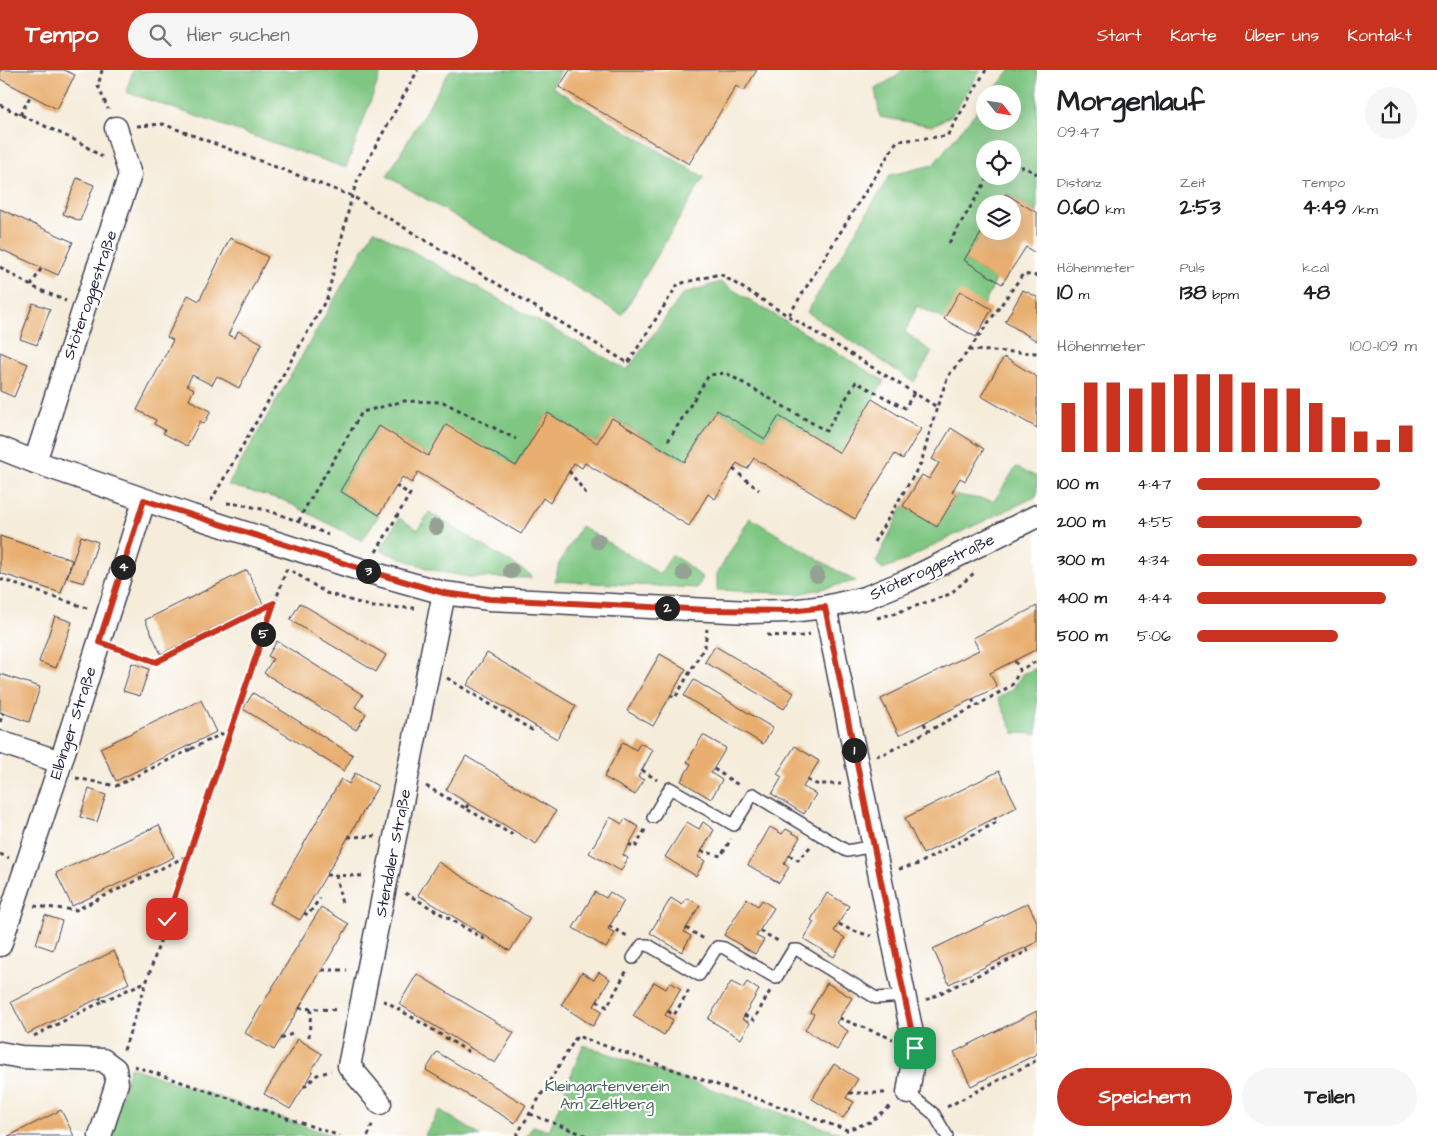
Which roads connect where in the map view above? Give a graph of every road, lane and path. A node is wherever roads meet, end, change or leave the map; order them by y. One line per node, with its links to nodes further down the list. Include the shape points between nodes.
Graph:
1 (102, 70): 7 (path, via 98,86)
2 (418, 70): 12 (path, via 359,176)
3 (986, 70): 19 (path, via 946,136 897,141)
4 (31, 95): 6 (path)
5 (0, 105): 6 (path)
6 (20, 115): 10 (path, via 79,142)
7 (116, 128): 10 (street); 12 (path, via 163,124)
8 (1021, 167): 9 (path)
9 (1037, 174)
10 (130, 175): 18 (street, Stöteroggestraße)
11 (984, 185): 13 (path)
12 (352, 196): 19 (path, via 628,363 678,284 720,274); 35 (path, via 327,298)
13 (949, 243)
14 (0, 267): 17 (path)
15 (42, 267): 17 (path)
16 (1037, 276): 20 (path, via 1023,274)
17 (31, 286): 18 (path)
18 (84, 308): 27 (street, Stöteroggestraße)
19 (789, 315): 22 (path)
20 (969, 350): 21 (path); 23 (path, via 948,376)
21 (1037, 352)
22 (914, 393): 23 (path); 25 (path, via 904,408 856,382 826,431 726,373 709,375)
23 (937, 407): 39 (path, via 921,463)
24 (516, 439): 37 (path, via 443,402 404,401 362,412)
25 (668, 441)
26 (0, 448): 27 (street, Stöteroggestraße)
27 (35, 462): 33 (street, Stöteroggestraße)
28 (734, 469): 31 (path)
29 (569, 471): 32 (path)
30 (396, 486): 40 (path, via 410,494)
31 (758, 490)
32 (588, 496)
33 (144, 500): 44 (street, Stöteroggestraße); 49 (street, Elbinger Straße)
34 (205, 500): 35 (path)
35 (211, 502): 37 (path, via 248,505)
36 (1037, 516): 47 (street, Stöteroggestraße, via 907,581 865,598)
37 (299, 521): 38 (path)
38 (333, 538)
39 (874, 542)
40 (373, 557)
41 (286, 568): 46 (path)
42 (0, 579): 45 (path)
43 (46, 588): 45 (path)
44 (444, 593): 48 (street, Stöteroggestraße, via 490,599); 55 (street, Stendaler Straße)
45 (44, 594): 49 (path)
46 (274, 603): 52 (path, via 236,619); 64 (path)
47 (825, 607): 48 (street, Stöteroggestraße, via 790,611); 69 (street)
48 (709, 610): 57 (path, via 705,646 675,698)
49 (108, 615): 51 (street, Elbinger Straße)
50 (190, 640): 52 (path)
51 (99, 642): 52 (path, via 156,662); 70 (street, Elbinger Straße)
52 (192, 644)
53 (1015, 661): 56 (path)
54 (1037, 661): 56 (path)
55 (430, 667): 63 (path, via 532,730); 74 (street, Stendaler Straße)
56 (1020, 670): 59 (path, via 1012,685)
57 (670, 695)
58 (972, 699): 59 (path)
59 (976, 706): 65 (path)
60 (3, 713): 61 (path)
61 (0, 723)
62 (924, 723): 65 (path)
63 (535, 726)
64 (230, 730): 68 (path); 89 (path)
65 (928, 732): 69 (path, via 886,753)
66 (0, 742): 70 (street)
67 (190, 744): 68 (path)
68 (192, 749): 73 (path)
69 (856, 761): 76 (street)
70 (58, 768): 73 (path, via 116,786); 99 (street, Elbinger Straße)
71 (714, 768): 77 (path)
72 (140, 769): 73 (path)
73 (142, 773)
74 (408, 776): 79 (path); 95 (street, Stendaler Straße)
75 (807, 780): 76 (path, via 816,784)
76 (861, 784): 87 (street)
77 (754, 794): 80 (lane, via 734,825 670,788); 83 (lane)
78 (469, 803): 79 (path)
79 (466, 808): 82 (path, via 511,834)
80 (653, 817): 85 (path, via 635,848)
81 (995, 818): 86 (path, via 997,822)
82 (514, 831)
83 (820, 836): 87 (lane, via 847,851); 90 (path, via 798,860)
84 (952, 839): 86 (path)
85 (629, 844)
86 (954, 844): 92 (path, via 918,864)
87 (874, 846): 92 (street)
88 (701, 851): 91 (path)
89 (189, 855): 98 (path); 118 (path)
90 (789, 855)
91 (722, 856)
92 (880, 874): 106 (street)
93 (326, 875): 94 (path)
94 (336, 875): 95 (path); 100 (path)
95 (386, 883): 107 (path); 123 (street, Stendaler Straße)
96 (93, 896): 98 (path)
97 (320, 898): 101 (path, via 308,915)
98 (95, 900): 99 (path, via 76,910)
99 (13, 904): 108 (street, Elbinger Straße)
100 (342, 904)
101 (304, 913)
102 (839, 924): 106 (path, via 870,936)
103 (609, 926): 109 (path)
104 (686, 928): 110 (path)
105 (760, 931): 112 (path)
106 (891, 933): 122 (street)
107 (487, 938)
108 (0, 945)
109 (642, 945): 113 (lane); 115 (lane, via 648,945)
110 (717, 948): 115 (lane); 116 (lane, via 724,948)
111 (1025, 948): 117 (path, via 1028,951)
112 (794, 950): 116 (lane); 122 (lane, via 876,998)
113 (633, 958): 121 (path, via 607,1008)
114 (971, 974): 117 (path)
115 (699, 975): 126 (path, via 674,1015)
116 (776, 978): 127 (path, via 754,1020)
117 (973, 978): 122 (path)
118 (146, 982): 120 (path); 137 (path, via 122,1057)
119 (100, 998): 120 (path)
120 (103, 1001): 134 (path, via 57,1021 23,1041)
121 (597, 1001)
122 (906, 1002): 133 (street)
123 (362, 1004): 125 (path); 132 (path, via 387,1002 422,1020 469,1052); 136 (street, Stendaler Straße)
124 (299, 1008): 125 (path)
125 (311, 1009): 130 (path)
126 (668, 1011)
127 (744, 1015)
128 (839, 1018): 133 (path)
129 (294, 1033): 131 (path)
130 (309, 1037)
131 (281, 1039)
132 (471, 1048)
133 (915, 1048): 142 (street)
134 (10, 1055): 137 (street, via 103,1060)
135 (1037, 1060): 139 (path)
136 (349, 1066): 140 (path, via 317,1075); 143 (street)
137 (115, 1068): 146 (street, via 117,1083); 147 (path, via 127,1063)
138 (995, 1075): 139 (path)
139 (997, 1080): 145 (path)
140 (304, 1087)
141 (849, 1093): 142 (path)
142 (908, 1093): 144 (path, via 870,1122 847,1130 577,1036); 145 (lane)
143 (380, 1103)
144 (530, 1114): 148 (path); 149 (path)
145 (934, 1114): 150 (lane)
146 (100, 1136)
147 (340, 1136)
148 (516, 1136)
149 (587, 1136)
150 (947, 1136)

